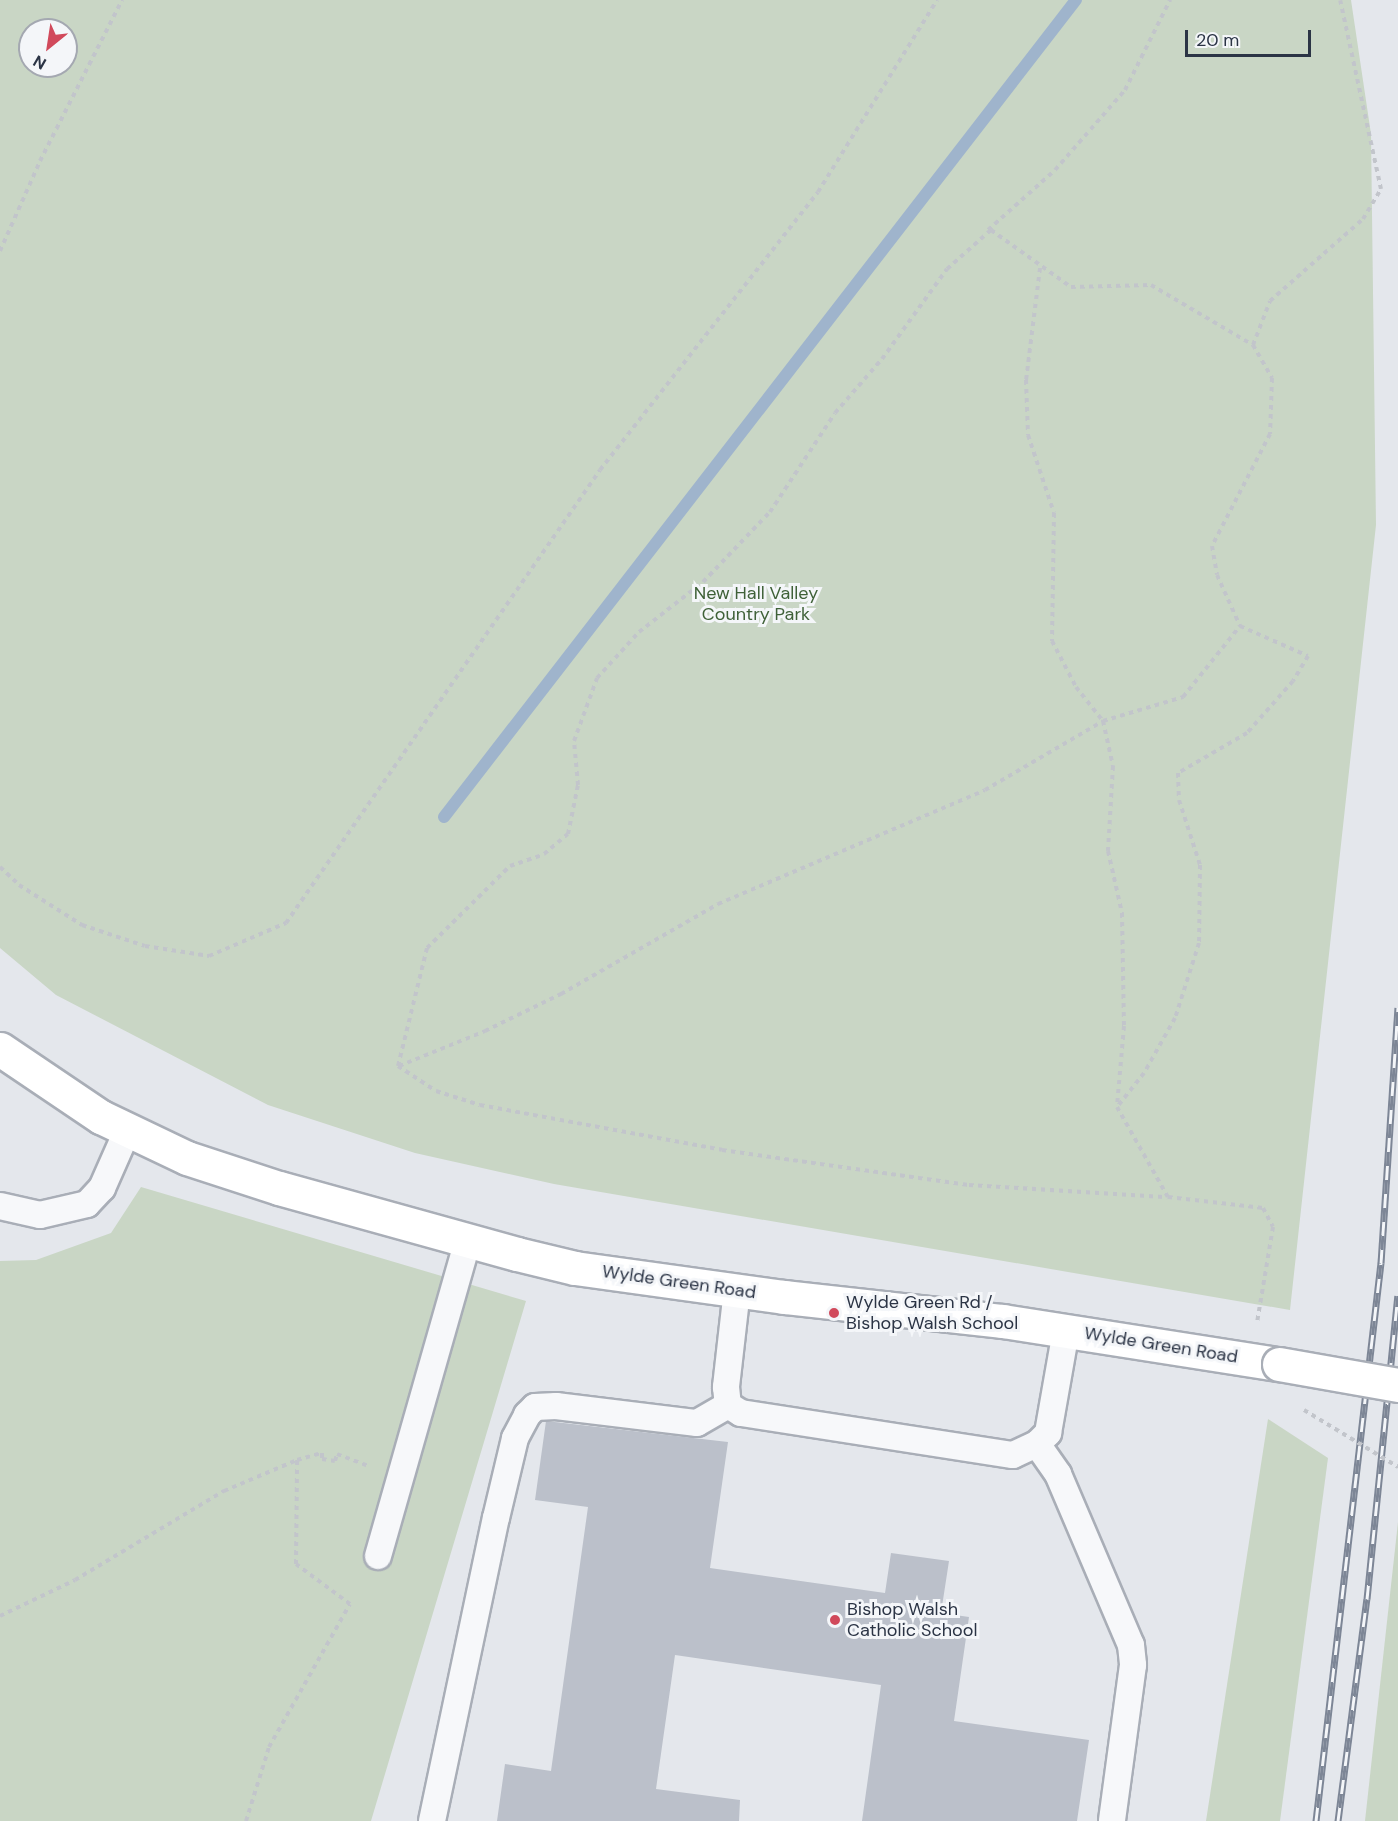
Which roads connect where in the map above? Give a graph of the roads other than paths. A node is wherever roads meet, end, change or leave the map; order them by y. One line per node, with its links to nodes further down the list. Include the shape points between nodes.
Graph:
1 (0, 1048): 2 (street, Wylde Green Road, via 101,1117)
2 (128, 1129): 3 (lane, via 102,1188 87,1204 40,1215); 4 (street, Wylde Green Road, via 219,1170)
3 (0, 1206)
4 (468, 1241): 5 (street, Wylde Green Road, via 575,1268); 10 (lane)
5 (737, 1290): 6 (street, Wylde Green Road); 8 (lane, via 726,1387)
6 (1066, 1331): 7 (street, Wylde Green Road, bridge); 9 (lane, via 1048,1433)
7 (1398, 1384)
8 (728, 1405): 9 (lane, via 741,1413 1013,1455); 11 (lane, via 697,1423 556,1406 535,1407 527,1415 515,1438)
9 (1038, 1444): 12 (lane, via 1058,1473 1131,1645 1133,1665)
10 (378, 1556)
11 (432, 1821)
12 (1112, 1821)

